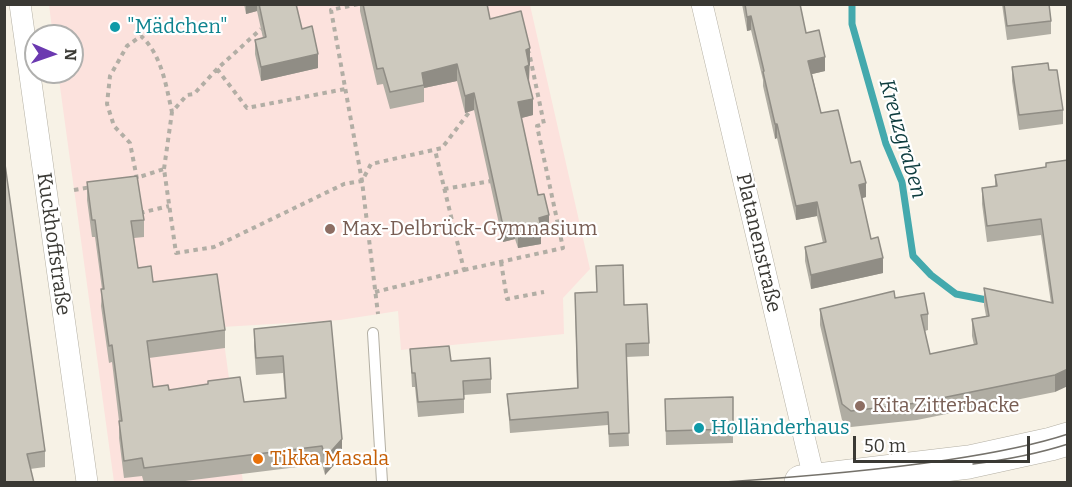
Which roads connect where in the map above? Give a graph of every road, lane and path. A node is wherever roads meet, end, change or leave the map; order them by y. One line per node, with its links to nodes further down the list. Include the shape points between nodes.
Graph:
1 (20, 4): 29 (street, Kuckhoffstraße)
2 (358, 4): 7 (path, via 331,10)
3 (702, 4): 28 (street, Platanenstraße, via 806,445)
4 (261, 29): 6 (path)
5 (529, 50): 21 (path, via 544,124 537,126 563,248)
6 (217, 69): 7 (path, via 247,108); 9 (path)
7 (345, 89): 14 (path)
8 (470, 111): 10 (path, via 442,148)
9 (172, 112): 11 (path); 12 (path, via 163,74 151,45 141,36 127,46 110,76 106,104 114,126 130,143)
10 (435, 150): 14 (path, via 371,164); 17 (path)
11 (164, 169): 12 (path); 19 (path)
12 (138, 178): 13 (path)
13 (127, 180)
14 (362, 181): 19 (path, via 344,184 214,247 176,253); 23 (path)
15 (491, 181): 17 (path)
16 (95, 186): 18 (path)
17 (444, 189): 22 (path)
18 (74, 190)
19 (169, 206): 20 (path)
20 (140, 213)
21 (501, 262): 22 (path); 24 (path, via 507,299)
22 (464, 270): 23 (path)
23 (375, 292): 25 (path)
24 (544, 292)
25 (378, 314)
26 (373, 333): 30 (lane)
27 (1068, 439): 28 (main road, via 969,462)
28 (808, 482)
29 (87, 483)
30 (382, 483)

